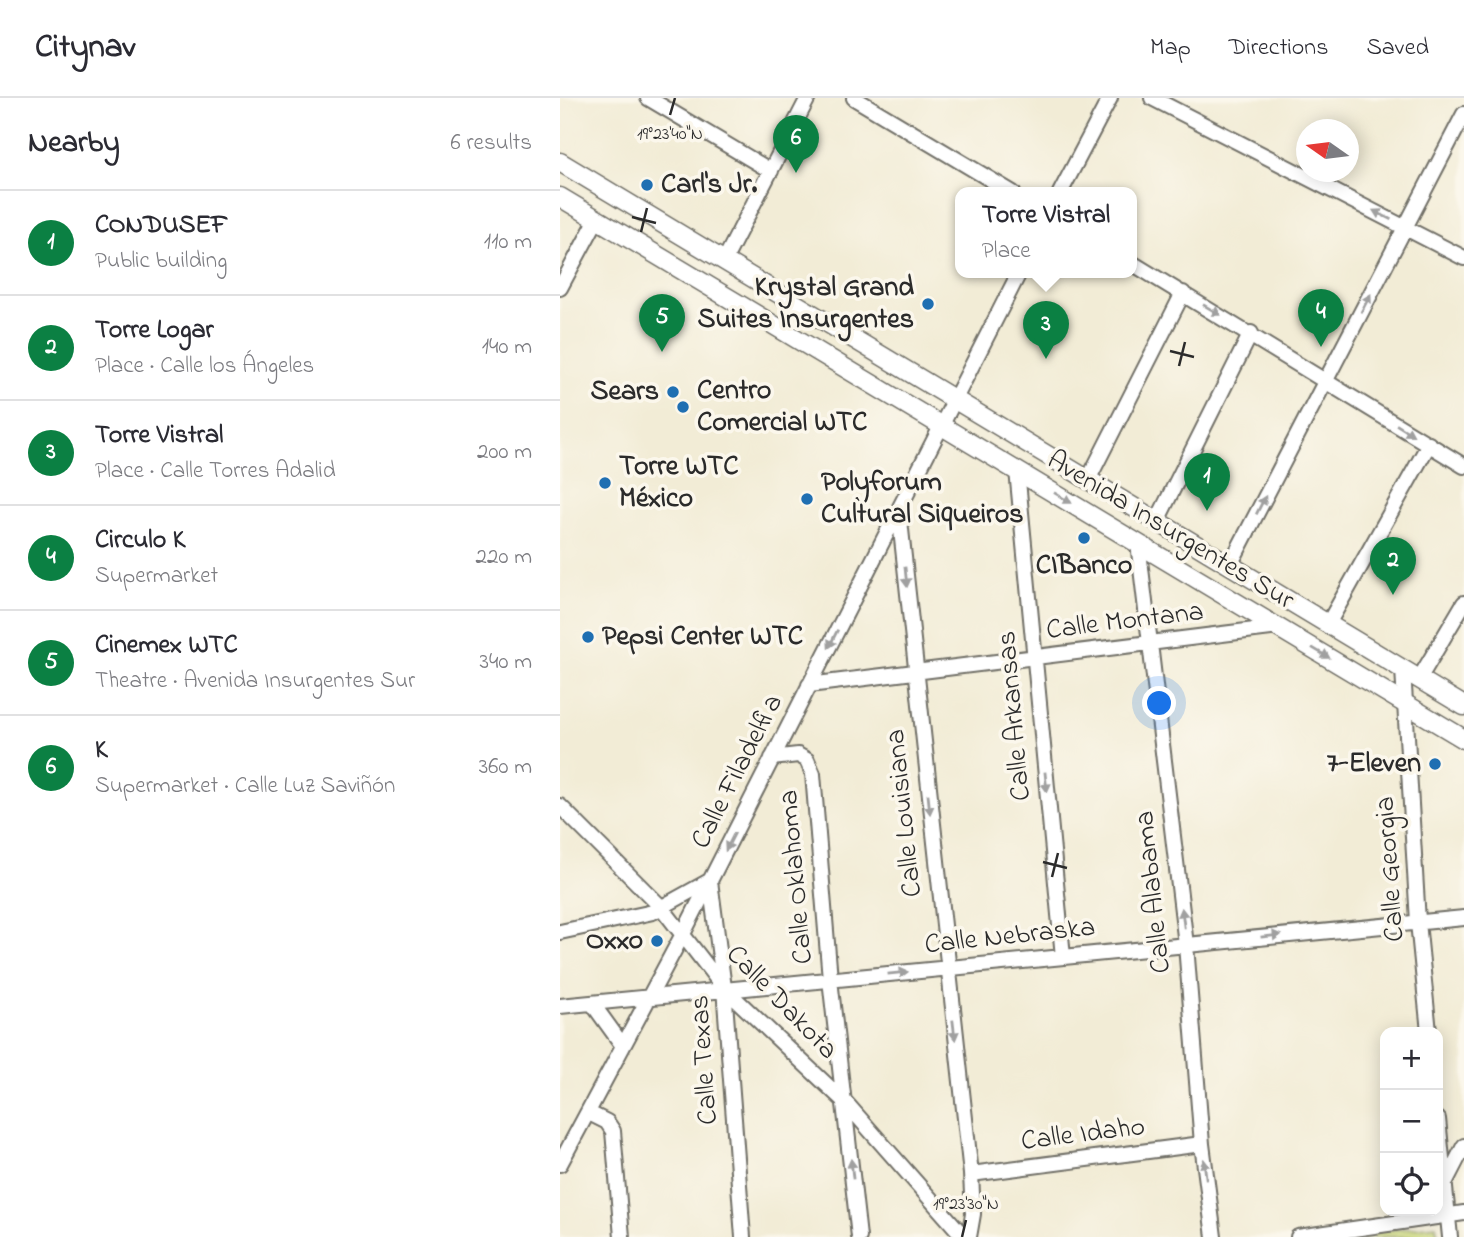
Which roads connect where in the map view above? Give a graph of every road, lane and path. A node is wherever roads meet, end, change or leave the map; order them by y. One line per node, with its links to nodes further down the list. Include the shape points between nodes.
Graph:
1 (648, 98): 8 (street)
2 (808, 98): 8 (street)
3 (853, 98): 9 (street)
4 (1110, 98): 10 (street)
5 (1152, 98): 13 (street, one-way to 5)
6 (1464, 114): 13 (street)
7 (560, 162): 15 (main road, Avenida Insurgentes Sur)
8 (771, 171): 15 (street)
9 (1003, 187)
10 (1063, 187)
11 (560, 197): 12 (main road, Avenida Insurgentes Sur)
12 (597, 219): 18 (street); 23 (main road, Avenida Insurgentes Sur)
13 (1405, 227): 14 (street); 21 (street, one-way to 13)
14 (1464, 258)
15 (724, 261): 22 (main road, Avenida Insurgentes Sur)
16 (1137, 266): 19 (street)
17 (1016, 278): 22 (street, Calle Filadelfia)
18 (560, 288)
19 (1183, 293): 20 (street, one-way to 20); 27 (street)
20 (1251, 333): 21 (street); 29 (street)
21 (1325, 380): 24 (street, one-way to 24); 31 (street, one-way to 21)
22 (954, 400): 23 (street, Calle Filadelfia); 27 (main road, Avenida Insurgentes Sur)
23 (942, 425): 26 (main road, Avenida Insurgentes Sur); 28 (street, Calle Filadelfia)
24 (1429, 444): 25 (street); 33 (street)
25 (1464, 466)
26 (1017, 470): 30 (main road, Avenida Insurgentes Sur, one-way to 30); 36 (street, Calle Arkansas)
27 (1088, 480): 29 (main road, Avenida Insurgentes Sur)
28 (899, 509): 38 (street, Calle Louisiana, one-way to 38); 40 (street, Calle Filadelfia, one-way to 40)
29 (1157, 522): 31 (main road, Avenida Insurgentes Sur)
30 (1138, 543): 34 (main road, Avenida Insurgentes Sur); 35 (street, Calle Alabama)
31 (1230, 565): 33 (main road, Avenida Insurgentes Sur)
32 (1464, 603): 39 (street)
33 (1328, 624): 37 (main road, Avenida Insurgentes Sur)
34 (1279, 627): 35 (street, Calle Montana); 41 (main road, Avenida Insurgentes Sur, one-way to 41)
35 (1150, 645): 36 (street, Calle Montana); 52 (street, Calle Alabama, one-way to 35)
36 (1034, 658): 38 (street, Calle Montana); 53 (street, Calle Arkansas, one-way to 53)
37 (1404, 669): 39 (main road, Avenida Insurgentes Sur); 41 (street, Calle Georgia)
38 (915, 672): 40 (street, Calle Montana); 54 (street, Calle Louisiana, one-way to 54)
39 (1419, 679): 42 (main road, Avenida Insurgentes Sur)
40 (809, 685): 44 (street, Calle Filadelfia)
41 (1405, 703): 43 (main road, Avenida Insurgentes Sur); 49 (street, Calle Georgia)
42 (1464, 706)
43 (1464, 739)
44 (772, 758): 46 (street, Calle Filadelfia, one-way to 46); 55 (street, Calle Oklahoma, via 798,755 807,760 813,774)
45 (560, 806): 47 (street, Calle Dakota)
46 (710, 881): 47 (street); 51 (street, Calle Filadelfia); 56 (street, Calle Texas)
47 (662, 908): 50 (street); 51 (street, Calle Dakota)
48 (1464, 918): 49 (street, Calle Nebraska)
49 (1418, 922): 52 (street, Calle Nebraska, one-way to 49); 60 (street, Calle Georgia)
50 (560, 932)
51 (684, 932): 56 (street, Calle Dakota); 57 (street, Calle Filadelfia)
52 (1186, 945): 53 (street, Calle Nebraska); 64 (street, Calle Alabama)
53 (1063, 957): 54 (street, Calle Nebraska)
54 (946, 968): 55 (street, Calle Nebraska, one-way to 54); 68 (street, Calle Louisiana, one-way to 68)
55 (831, 979): 56 (street, Calle Nebraska); 62 (street, Calle Oklahoma)
56 (724, 988): 57 (street, Calle Nebraska); 62 (street, Calle Dakota); 73 (street, Calle Texas)
57 (648, 998): 58 (street, Calle Nebraska); 61 (street, Calle Filadelfia)
58 (592, 1003): 59 (street, Calle Nebraska); 61 (street)
59 (560, 1006)
60 (1428, 1027)
61 (623, 1046): 63 (street, Calle Filadelfia)
62 (846, 1103): 74 (street, Calle Oklahoma, one-way to 62); 75 (street, Calle Dakota)
63 (589, 1113): 67 (street, Calle Filadelfia); 72 (street, via 607,1122 613,1131)
64 (1202, 1144): 68 (street, Calle Idaho); 76 (street, Calle Alabama, one-way to 64)
65 (1464, 1146): 69 (street)
66 (1441, 1153): 69 (street)
67 (560, 1164)
68 (971, 1174): 75 (street, Calle Louisiana, via 973,1214)
69 (1444, 1184): 71 (street)
70 (1464, 1213): 71 (street)
71 (1447, 1215): 77 (street); 78 (street)
72 (622, 1237)
73 (743, 1237)
74 (859, 1237)
75 (967, 1237)
76 (1214, 1237)
77 (1298, 1237)
78 (1450, 1237)

